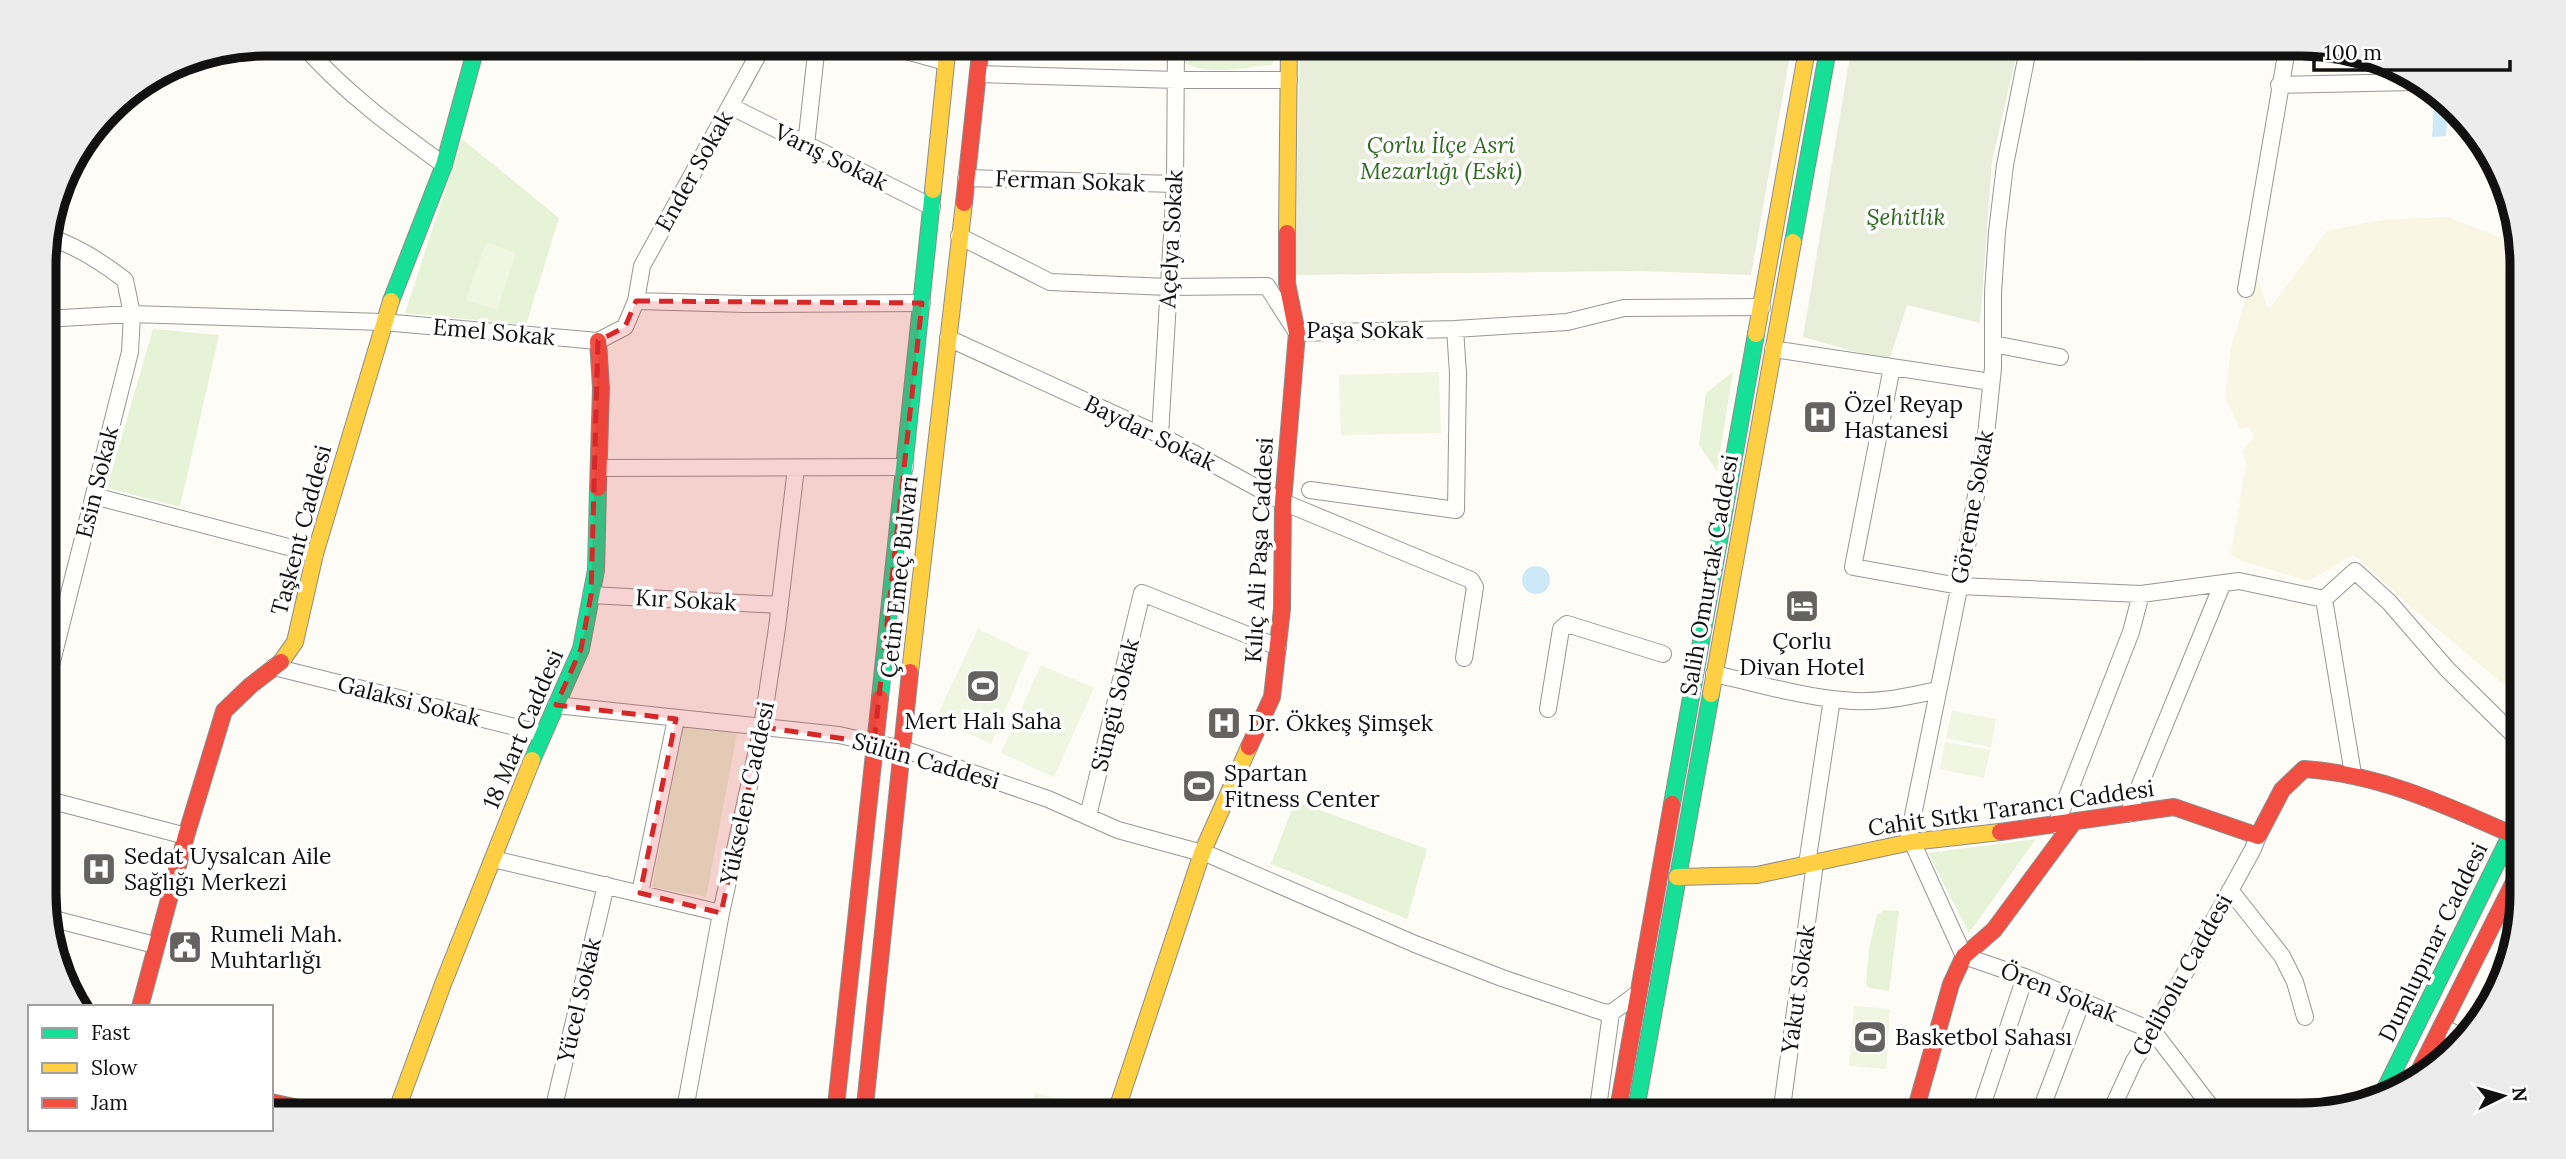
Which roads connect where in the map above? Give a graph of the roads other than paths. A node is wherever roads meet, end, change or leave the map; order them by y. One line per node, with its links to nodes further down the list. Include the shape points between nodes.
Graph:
1 (312, 56): 22 (street, via 376,116)
2 (474, 56): 22 (main road, Taşkent Caddesi)
3 (757, 56): 20 (street, Ender Sokak)
4 (816, 56): 21 (street)
5 (924, 56): 14 (street)
6 (947, 56): 14 (main road, Çetin Emeç Bulvarı)
7 (980, 56): 15 (main road, Çetin Emeç Bulvarı)
8 (1176, 56): 16 (street, Açelya Sokak)
9 (1289, 56): 17 (main road, Kılıç Ali Paşa Caddesi)
10 (1806, 56): 32 (main road, Salih Omurtak Caddesi)
11 (1827, 56): 41 (main road, Salih Omurtak Caddesi)
12 (2027, 56): 40 (street, Göreme Sokak, via 2005,164)
13 (2286, 56): 19 (street)
14 (946, 62): 25 (main road, Çetin Emeç Bulvarı)
15 (978, 74): 16 (street); 23 (main road, Çetin Emeç Bulvarı)
16 (1176, 80): 17 (street); 24 (street, Açelya Sokak)
17 (1289, 80): 37 (main road, Kılıç Ali Paşa Caddesi, via 1287,283)
18 (2402, 82): 19 (street)
19 (2280, 85): 29 (street)
20 (730, 106): 21 (street, Varış Sokak); 30 (street, Ender Sokak, via 642,266)
21 (806, 145): 25 (street, Varış Sokak)
22 (444, 165): 35 (main road, Taşkent Caddesi)
23 (966, 178): 24 (street, Ferman Sokak); 26 (main road, Çetin Emeç Bulvarı)
24 (1175, 184): 28 (street, Açelya Sokak)
25 (932, 207): 31 (main road, Çetin Emeç Bulvarı)
26 (959, 236): 28 (street, Paşa Sokak, via 1049,282); 38 (main road, Çetin Emeç Bulvarı)
27 (58, 241): 33 (street, Esin Sokak, via 125,280)
28 (1167, 287): 37 (street, Paşa Sokak, via 1267,286); 45 (street, Açelya Sokak)
29 (2246, 289)
30 (636, 301): 31 (street); 39 (street, via 625,327)
31 (922, 303): 46 (main road, Çetin Emeç Bulvarı)
32 (1762, 307): 36 (street, Paşa Sokak, via 1624,307 1567,322); 99 (main road, Salih Omurtak Caddesi)
33 (132, 314): 34 (street, Emel Sokak); 35 (street, Emel Sokak); 50 (street, Esin Sokak, via 130,352)
34 (56, 318)
35 (383, 322): 39 (street, Emel Sokak); 52 (main road, Taşkent Caddesi)
36 (1455, 329): 37 (street, Paşa Sokak); 49 (street, via 1456,510)
37 (1297, 332): 51 (main road, Kılıç Ali Paşa Caddesi)
38 (948, 338): 45 (street, Baydar Sokak); 74 (main road, Çetin Emeç Bulvarı)
39 (598, 341): 47 (main road, 18 Mart Caddesi)
40 (1993, 344): 42 (street); 44 (street, Göreme Sokak)
41 (1773, 349): 43 (street); 64 (main road, Salih Omurtak Caddesi)
42 (2060, 357)
43 (1892, 367): 44 (street); 54 (street, via 1853,567)
44 (1991, 382): 54 (street, Göreme Sokak, via 1985,445)
45 (1160, 435): 51 (street, Baydar Sokak)
46 (905, 467): 48 (street); 73 (main road, Çetin Emeç Bulvarı)
47 (599, 468): 48 (street); 56 (main road, 18 Mart Caddesi)
48 (796, 468): 58 (street, Yükselen Caddesi)
49 (1310, 490)
50 (94, 496): 52 (street); 59 (street, Esin Sokak)
51 (1283, 502): 60 (main road, Kılıç Ali Paşa Caddesi); 62 (street, Baydar Sokak, via 1471,580 1475,587)
52 (315, 554): 63 (main road, Taşkent Caddesi, via 295,642)
53 (2222, 585): 55 (street); 57 (street, via 2239,581); 77 (street)
54 (1959, 586): 55 (street); 65 (street, Göreme Sokak)
55 (2141, 594): 80 (street)
56 (591, 595): 58 (street, Kır Sokak); 67 (main road, 18 Mart Caddesi, via 581,649)
57 (2324, 599): 71 (street, via 2355,571); 75 (street)
58 (780, 605): 70 (street, Yükselen Caddesi)
59 (56, 646)
60 (1278, 647): 78 (street, Süngü Sokak, via 1142,593); 86 (main road, Kılıç Ali Paşa Caddesi, via 1272,697)
61 (1663, 654): 68 (street, via 1567,624 1561,629)
62 (1464, 658)
63 (274, 667): 72 (street, Galaksi Sokak); 82 (main road, Taşkent Caddesi, via 224,711)
64 (1714, 674): 66 (street); 89 (main road, Salih Omurtak Caddesi)
65 (1938, 690): 66 (street, via 1900,699); 85 (street, Göreme Sokak, via 1911,816)
66 (1832, 699): 88 (street, Yakut Sokak)
67 (556, 705): 69 (street, Sülün Caddesi); 72 (main road, 18 Mart Caddesi)
68 (1548, 709)
69 (676, 719): 70 (street, Sülün Caddesi); 93 (street)
70 (762, 727): 73 (street, Sülün Caddesi); 94 (street, Yükselen Caddesi)
71 (2510, 731)
72 (543, 734): 87 (main road, 18 Mart Caddesi)
73 (874, 743): 74 (street, Sülün Caddesi); 112 (main road, Çetin Emeç Bulvarı)
74 (903, 750): 78 (street, Sülün Caddesi); 113 (main road, Çetin Emeç Bulvarı)
75 (2353, 774): 81 (main road, via 2397,784); 83 (main road, via 2304,769 2282,790)
76 (56, 802): 82 (street)
77 (2128, 814): 79 (main road, Cahit Sıtkı Tarancı Caddesi); 83 (main road, Cahit Sıtkı Tarancı Caddesi, via 2175,807)
78 (1088, 816): 86 (street, Sülün Caddesi, via 1118,830)
79 (2073, 823): 80 (main road, Cahit Sıtkı Tarancı Caddesi); 97 (main road, via 1994,930)
80 (2056, 825): 85 (main road, Cahit Sıtkı Tarancı Caddesi)
81 (2510, 834)
82 (186, 836): 96 (main road, Taşkent Caddesi)
83 (2258, 836): 91 (street, Gelibolu Caddesi)
84 (2510, 836): 108 (main road, Dumlupınar Caddesi)
85 (1911, 842): 88 (main road, Cahit Sıtkı Tarancı Caddesi); 97 (street, Göreme Sokak)
86 (1203, 852): 102 (street, Sülün Caddesi, via 1415,944); 114 (main road, Kılıç Ali Paşa Caddesi)
87 (493, 859): 90 (street); 109 (main road, 18 Mart Caddesi)
88 (1811, 864): 89 (main road, Cahit Sıtkı Tarancı Caddesi, via 1757,875); 118 (street, Yakut Sokak)
89 (1677, 877): 117 (main road, Salih Omurtak Caddesi)
90 (606, 886): 93 (street); 110 (street, Yücel Sokak)
91 (2230, 890): 103 (street, via 2283,957); 105 (street, Gelibolu Caddesi)
92 (2510, 890): 104 (main road, Dumlupınar Caddesi)
93 (640, 894): 94 (street)
94 (721, 913): 111 (street, Yükselen Caddesi)
95 (58, 920): 96 (street)
96 (155, 945): 101 (main road, Taşkent Caddesi)
97 (1964, 956): 98 (street, Ören Sokak); 119 (main road, via 1951,984)
98 (2025, 976): 100 (street, Ören Sokak); 120 (street)
99 (1637, 994): 102 (street); 116 (main road, Salih Omurtak Caddesi)
100 (2082, 1001): 105 (street, Ören Sokak); 121 (street)
101 (140, 1005)
102 (1611, 1013): 115 (street)
103 (2305, 1017)
104 (2441, 1027): 106 (street); 107 (main road, Dumlupınar Caddesi)
105 (2153, 1031): 122 (street, Gelibolu Caddesi); 123 (street)
106 (2456, 1034)
107 (2423, 1063)
108 (2388, 1083)
109 (399, 1103)
110 (554, 1103)
111 (686, 1103)
112 (836, 1103)
113 (865, 1103)
114 (1119, 1103)
115 (1599, 1103)
116 (1618, 1103)
117 (1637, 1103)
118 (1782, 1103)
119 (1917, 1103)
120 (1983, 1103)
121 (2044, 1103)
122 (2114, 1103)
123 (2208, 1103)

